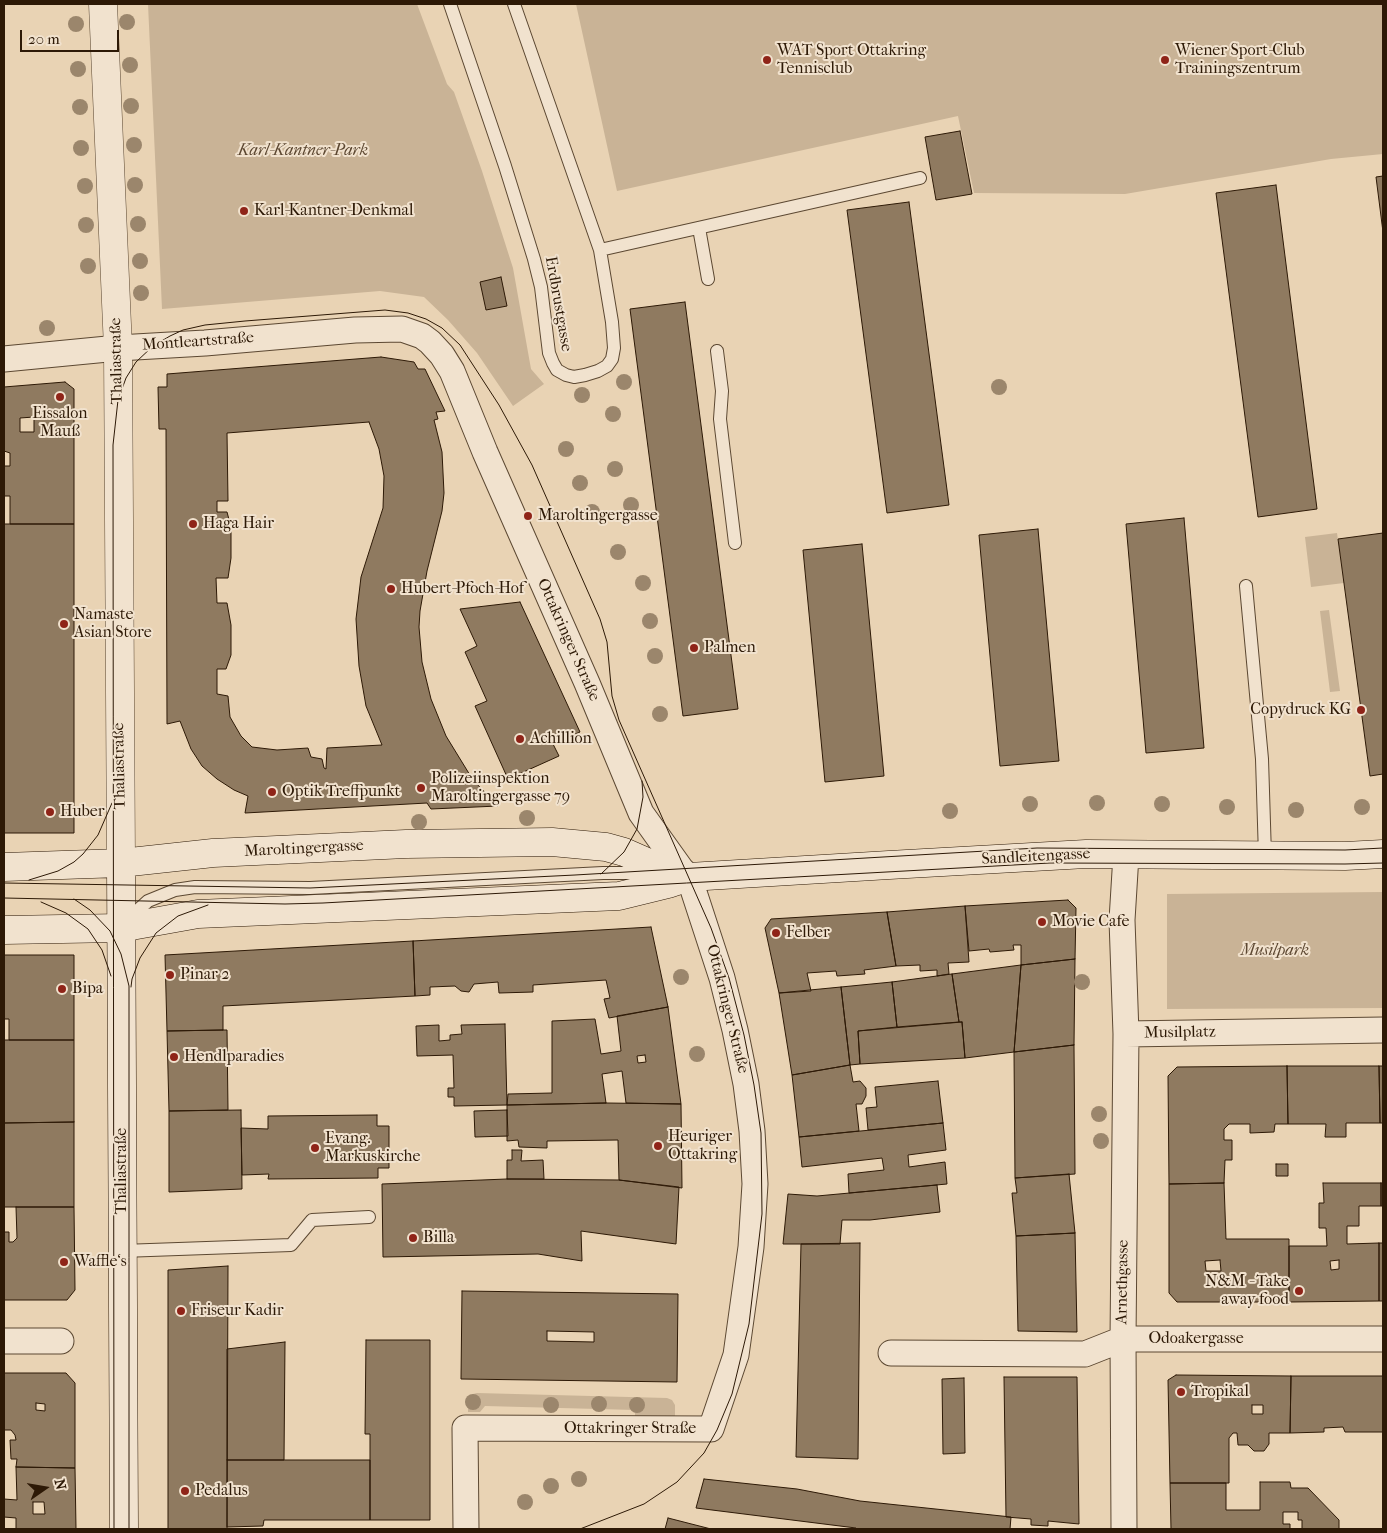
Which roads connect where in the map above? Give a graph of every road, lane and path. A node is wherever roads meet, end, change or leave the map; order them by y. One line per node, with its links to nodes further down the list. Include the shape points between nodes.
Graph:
1 (103, 4): 9 (main road, Thaliastraße)
2 (450, 4): 6 (lane, Erdbrustgasse, via 534,259 541,287 549,353 557,370 574,377 598,371 612,359 612,322)
3 (514, 4): 6 (lane, Erdbrustgasse)
4 (920, 178): 5 (lane)
5 (699, 228): 6 (lane); 7 (lane)
6 (600, 250)
7 (708, 279)
8 (392, 329): 9 (street, Montleartstraße); 19 (street, Ottakringer Straße, via 422,336 442,355 452,371 641,813)
9 (118, 348): 11 (street, Montleartstraße); 17 (main road, Thaliastraße)
10 (717, 351): 12 (lane, via 722,390 720,419)
11 (4, 359)
12 (735, 543)
13 (1246, 586): 16 (lane, via 1262,759)
14 (1383, 854): 16 (main road, Sandleitengasse)
15 (1126, 855): 16 (main road, Sandleitengasse); 19 (main road, Sandleitengasse, via 1086,854); 23 (street, Musilplatz, via 1122,920)
16 (1265, 856)
17 (120, 863): 18 (main road, Maroltingergasse); 19 (main road, Maroltingergasse, via 213,853 406,844 552,842 606,847); 20 (main road, Thaliastraße)
18 (4, 867)
19 (690, 877): 20 (main road, via 619,896 198,914); 32 (street, Ottakringer Straße, via 735,1030 752,1130 755,1184 751,1247 736,1355 711,1429 465,1428)
20 (120, 928): 21 (main road); 25 (main road, Thaliastraße)
21 (4, 930)
22 (1383, 1030): 23 (street, Musilplatz)
23 (1126, 1034): 26 (street, Arnethgasse)
24 (369, 1218): 25 (lane, via 312,1220 291,1244)
25 (122, 1251): 31 (main road, Thaliastraße)
26 (1123, 1339): 27 (street, Odoakergasse); 30 (street, Odoakergasse, via 1085,1354); 33 (street, Arnethgasse)
27 (1383, 1339)
28 (4, 1341): 29 (street)
29 (61, 1341)
30 (891, 1353)
31 (124, 1529)
32 (466, 1529)
33 (1124, 1529)

